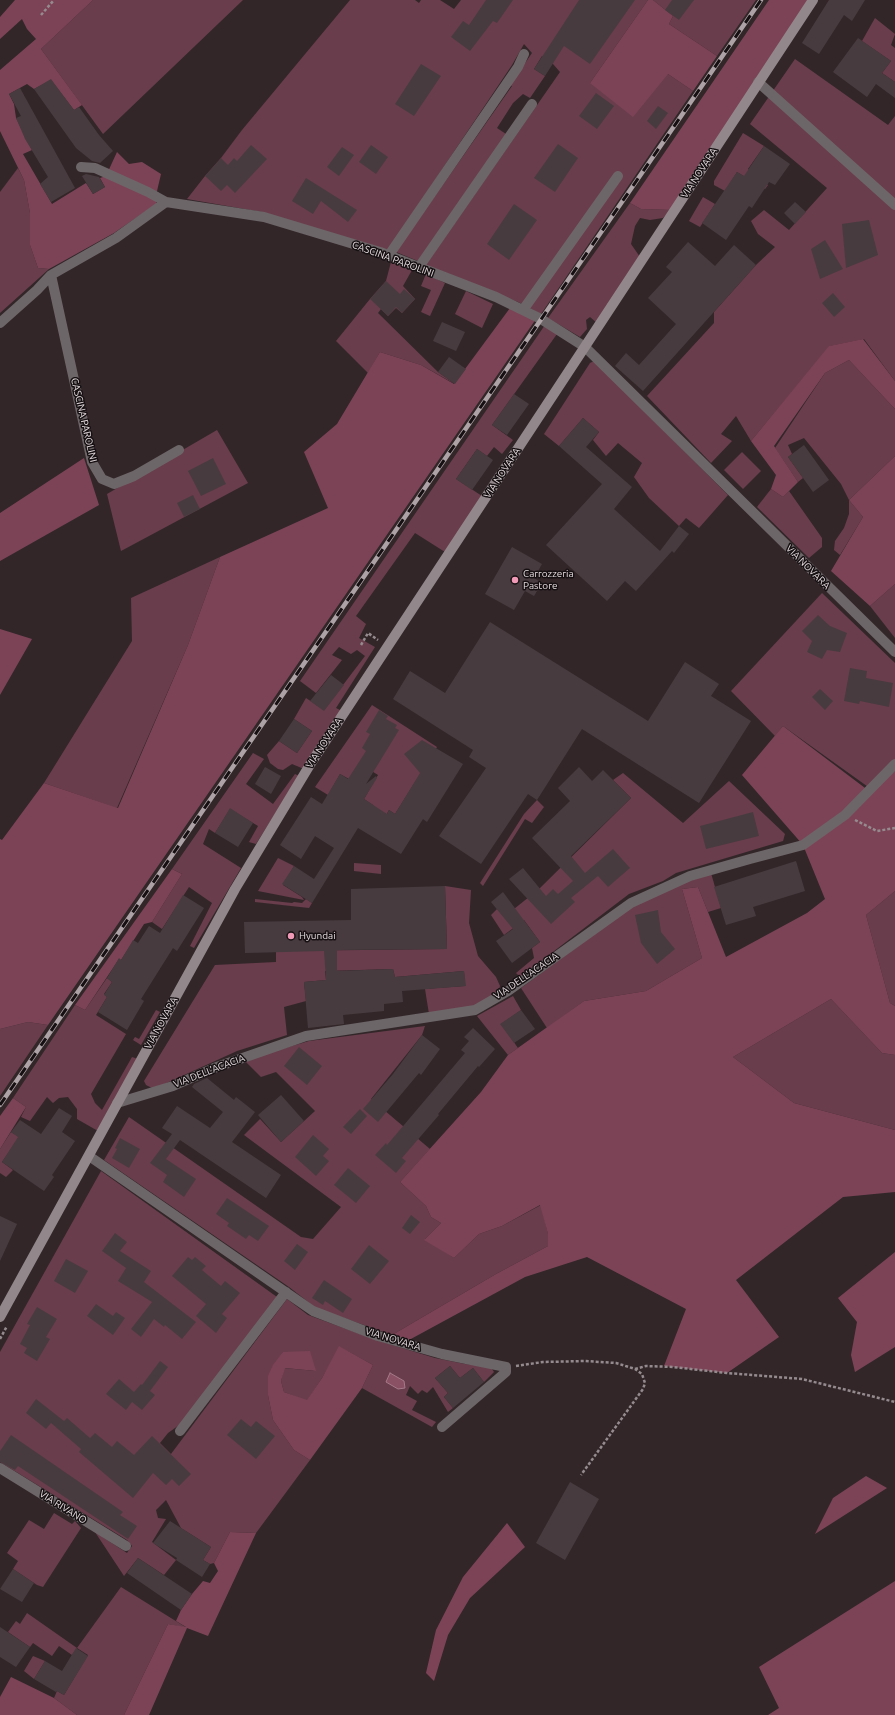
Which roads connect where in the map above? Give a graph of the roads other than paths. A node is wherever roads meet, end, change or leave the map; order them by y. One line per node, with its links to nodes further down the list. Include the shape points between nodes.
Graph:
1 (813, 0): 3 (main road, VIA NOVARA)
2 (524, 54): 9 (street, via 518,67)
3 (758, 82): 8 (street); 14 (main road, VIA NOVARA)
4 (532, 104): 10 (street)
5 (81, 167): 7 (street, CASCINA PAROLINI, via 95,168)
6 (618, 176): 12 (street)
7 (166, 202): 9 (street, CASCINA PAROLINI, via 264,217); 11 (street, via 116,238)
8 (895, 205)
9 (389, 255): 10 (street, CASCINA PAROLINI)
10 (419, 268): 12 (street, CASCINA PAROLINI)
11 (51, 275): 13 (street); 15 (street, CASCINA PAROLINI, via 92,462 102,479 114,484 134,476)
12 (523, 310): 14 (street, CASCINA PAROLINI)
13 (0, 323)
14 (585, 347): 16 (street, VIA NOVARA); 18 (main road, VIA NOVARA, via 311,763 235,889)
15 (180, 450)
16 (895, 652)
17 (895, 764): 18 (street, VIA DELL'ACACIA, via 845,815 803,845 690,876 631,903 508,990 475,1010 306,1036 173,1086)
18 (117, 1103): 19 (main road, VIA NOVARA)
19 (89, 1156): 20 (street, VIA NOVARA); 21 (main road, VIA NOVARA)
20 (286, 1292): 22 (street, VIA NOVARA, via 313,1311 378,1336 442,1354 506,1367 506,1372); 23 (street)
21 (0, 1317)
22 (442, 1427)
23 (180, 1431)
24 (0, 1468): 25 (street, VIA RIVANO)
25 (126, 1546)

